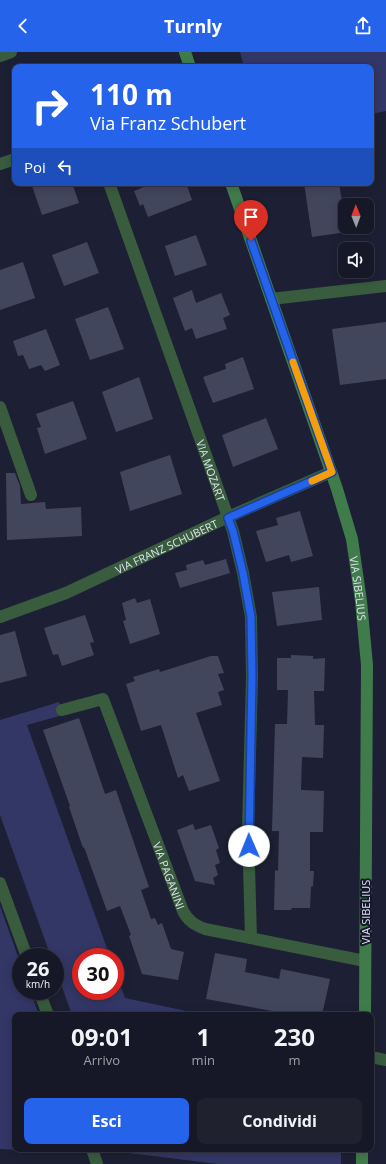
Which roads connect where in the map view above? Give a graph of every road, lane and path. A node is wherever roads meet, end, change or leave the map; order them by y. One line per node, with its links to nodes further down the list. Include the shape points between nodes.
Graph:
1 (11, 52): 3 (street)
2 (185, 52): 4 (street)
3 (0, 56)
4 (189, 64)
5 (12, 160): 6 (street)
6 (0, 164)
7 (110, 186): 14 (street, VIA MOZART)
8 (232, 186): 10 (street, VIA SIBELIUS)
9 (386, 286): 10 (street)
10 (271, 299): 12 (street, VIA SIBELIUS)
11 (0, 407): 13 (street)
12 (332, 472): 14 (street, VIA FRANZ SCHUBERT); 20 (street, VIA SIBELIUS, via 352,539 367,665)
13 (31, 495)
14 (228, 518): 15 (street, VIA FRANZ SCHUBERT, via 66,594); 18 (street, VIA MOZART, via 243,573 251,617 248,830)
15 (0, 617)
16 (62, 710): 18 (street, VIA PAGANINI, via 103,699 186,917 205,929)
17 (0, 883): 19 (street)
18 (251, 938): 20 (street, VIA PAGANINI)
19 (24, 948)
20 (365, 961): 23 (street, VIA SIBELIUS)
21 (42, 1000): 22 (street)
22 (47, 1012)
23 (365, 1012)
24 (374, 1058): 25 (street)
25 (386, 1060)
26 (93, 1152): 28 (street)
27 (362, 1152): 29 (street)
28 (97, 1164)
29 (362, 1164)

